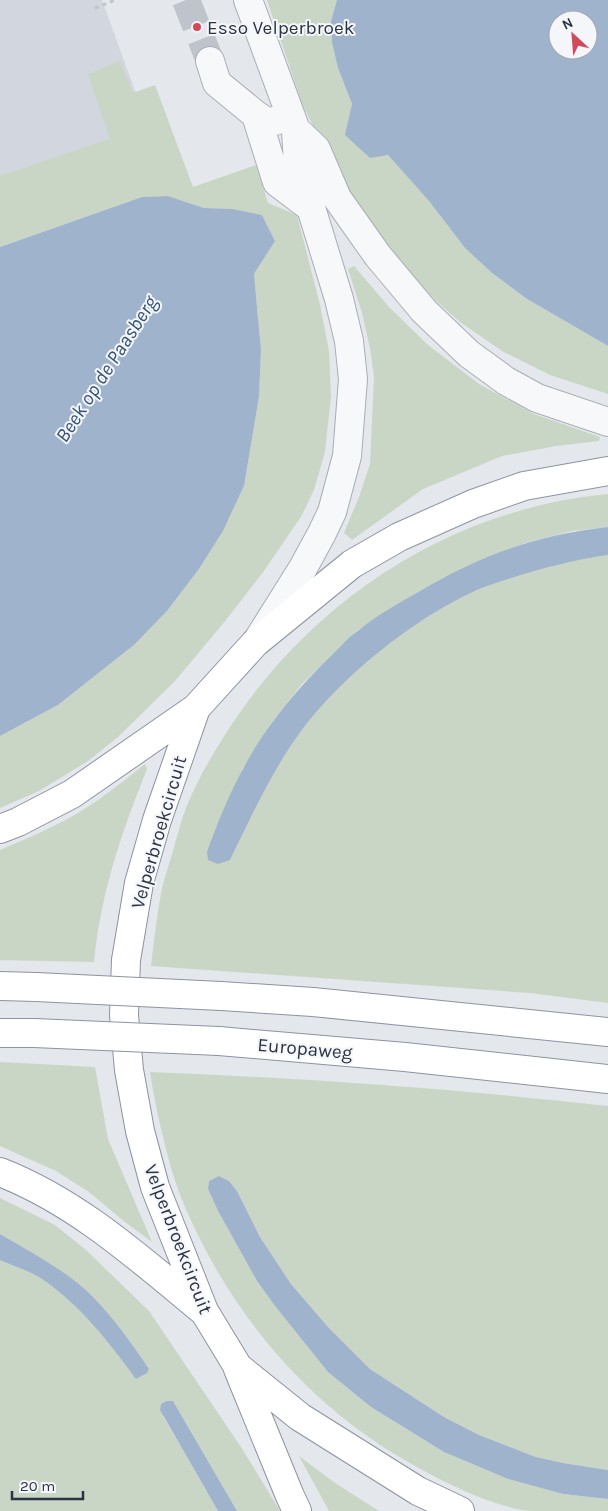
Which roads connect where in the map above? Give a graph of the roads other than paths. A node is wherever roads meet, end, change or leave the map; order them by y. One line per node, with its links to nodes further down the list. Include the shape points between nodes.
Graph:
1 (248, 0): 4 (street)
2 (210, 62): 3 (street, via 217,83)
3 (256, 116): 4 (street, via 268,123); 5 (street, via 277,182)
4 (294, 123): 5 (street, via 298,165); 6 (street, via 316,149 336,198 378,256 424,310 469,354 506,381 537,398)
5 (310, 207): 8 (street, via 349,341 353,379 347,456 332,512 322,533)
6 (608, 422)
7 (608, 471): 8 (highway, Velperbroekcircuit, via 524,486 473,504 399,537 352,564)
8 (255, 643): 9 (highway, Velperbroekcircuit)
9 (196, 708): 10 (highway, via 72,794); 16 (highway, Velperbroekcircuit, via 139,883 126,960 124,1015 129,1070 145,1150 155,1187)
10 (0, 829)
11 (0, 986): 12 (highway, bridge, via 323,1003)
12 (608, 1032)
13 (0, 1033): 14 (highway, Europaweg, bridge, via 219,1041)
14 (608, 1079)
15 (0, 1172): 16 (highway, via 27,1182 99,1227)
16 (204, 1311): 17 (highway, Velperbroekcircuit)
17 (238, 1367): 18 (highway); 19 (highway, Velperbroekcircuit, via 300,1416 348,1448 418,1491)
18 (297, 1511)
19 (460, 1511)

